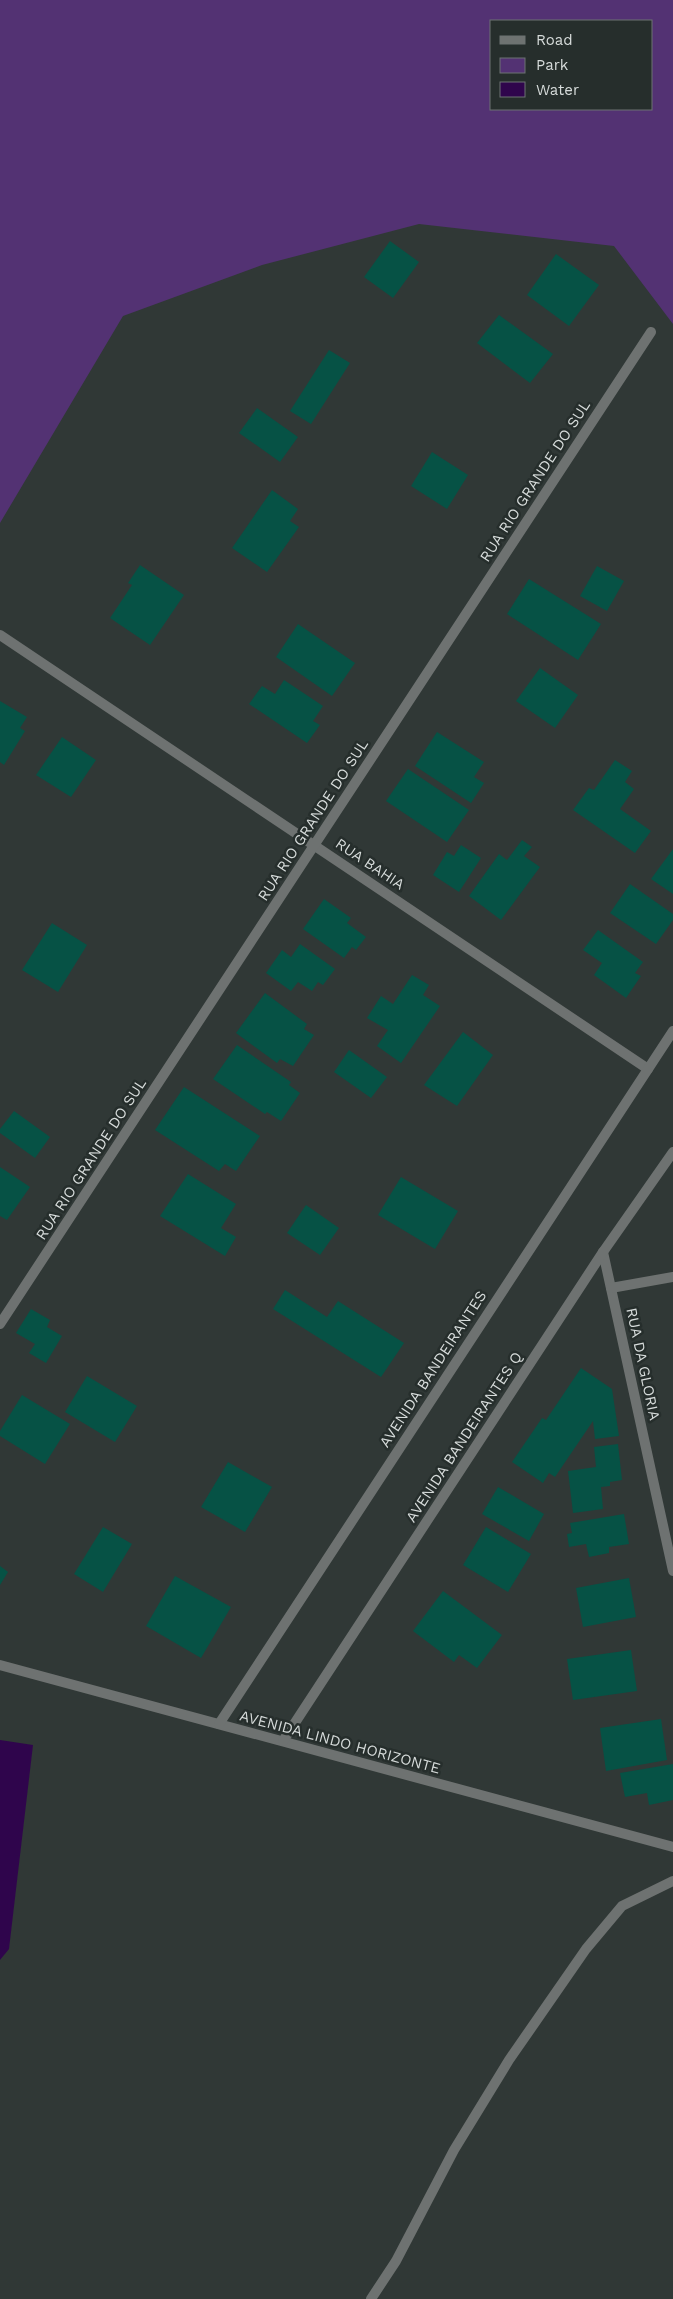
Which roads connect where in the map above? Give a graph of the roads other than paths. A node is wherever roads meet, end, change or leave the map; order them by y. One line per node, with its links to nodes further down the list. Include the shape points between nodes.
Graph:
1 (651, 332): 3 (street, RUA RIO GRANDE DO SUL)
2 (0, 635): 3 (street, RUA BAHIA)
3 (314, 845): 5 (street, RUA BAHIA); 10 (street, RUA RIO GRANDE DO SUL)
4 (673, 1032): 5 (street, AVENIDA BANDEIRANTES)
5 (648, 1069): 13 (street, AVENIDA BANDEIRANTES)
6 (673, 1152): 7 (street, AVENIDA BANDEIRANTES Q)
7 (603, 1252): 9 (street, RUA DA GLORIA); 14 (street, AVENIDA BANDEIRANTES Q)
8 (673, 1277): 9 (street)
9 (611, 1288): 11 (street, RUA DA GLORIA)
10 (0, 1324)
11 (673, 1571)
12 (0, 1665): 13 (street, AVENIDA LINDO HORIZONTE)
13 (219, 1724): 14 (street, AVENIDA LINDO HORIZONTE)
14 (283, 1741): 15 (street, AVENIDA LINDO HORIZONTE)
15 (673, 1847)
16 (673, 1881): 17 (street, via 622,1906 586,1949 509,2060 454,2150 396,2261)
17 (371, 2299)

